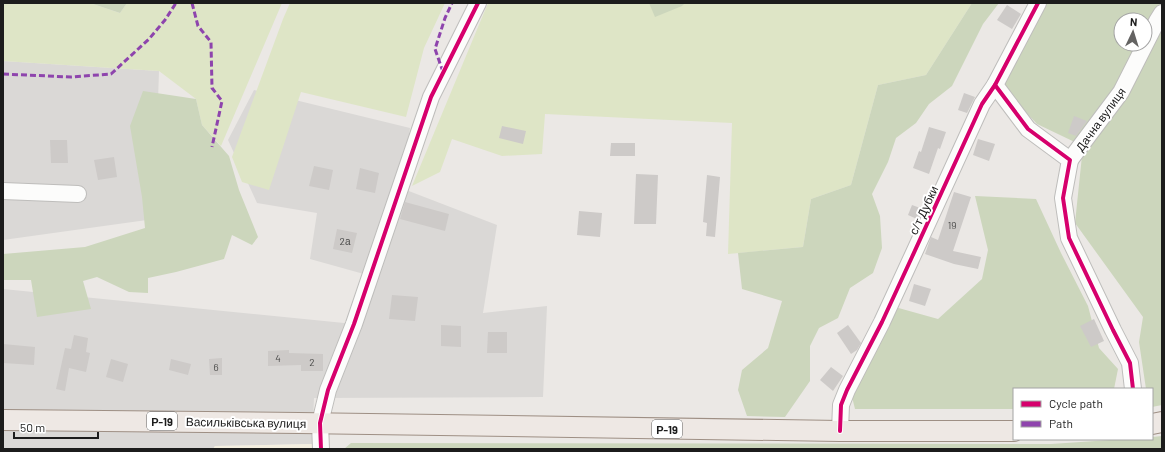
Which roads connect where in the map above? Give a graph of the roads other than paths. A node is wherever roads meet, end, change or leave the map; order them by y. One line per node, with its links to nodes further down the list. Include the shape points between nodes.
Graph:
1 (478, 3): 10 (street, via 431,97 354,324 328,390)
2 (1038, 3): 4 (street, с/т Дубки)
3 (1162, 13): 5 (street, Дачна вулиця, via 1122,92)
4 (996, 85): 5 (street, via 1028,129); 11 (street, с/т Дубки, via 982,104 847,390 841,405)
5 (1070, 160): 8 (street, via 1063,198 1069,238 1130,363)
6 (3, 191): 7 (street)
7 (78, 194)
8 (1134, 388)
9 (3, 420): 10 (main road, Васильківська вулиця / Р-19)
10 (320, 423): 11 (main road, Р-19); 13 (street)
11 (840, 431): 12 (main road, Р-19)
12 (1013, 431)
13 (321, 449)

